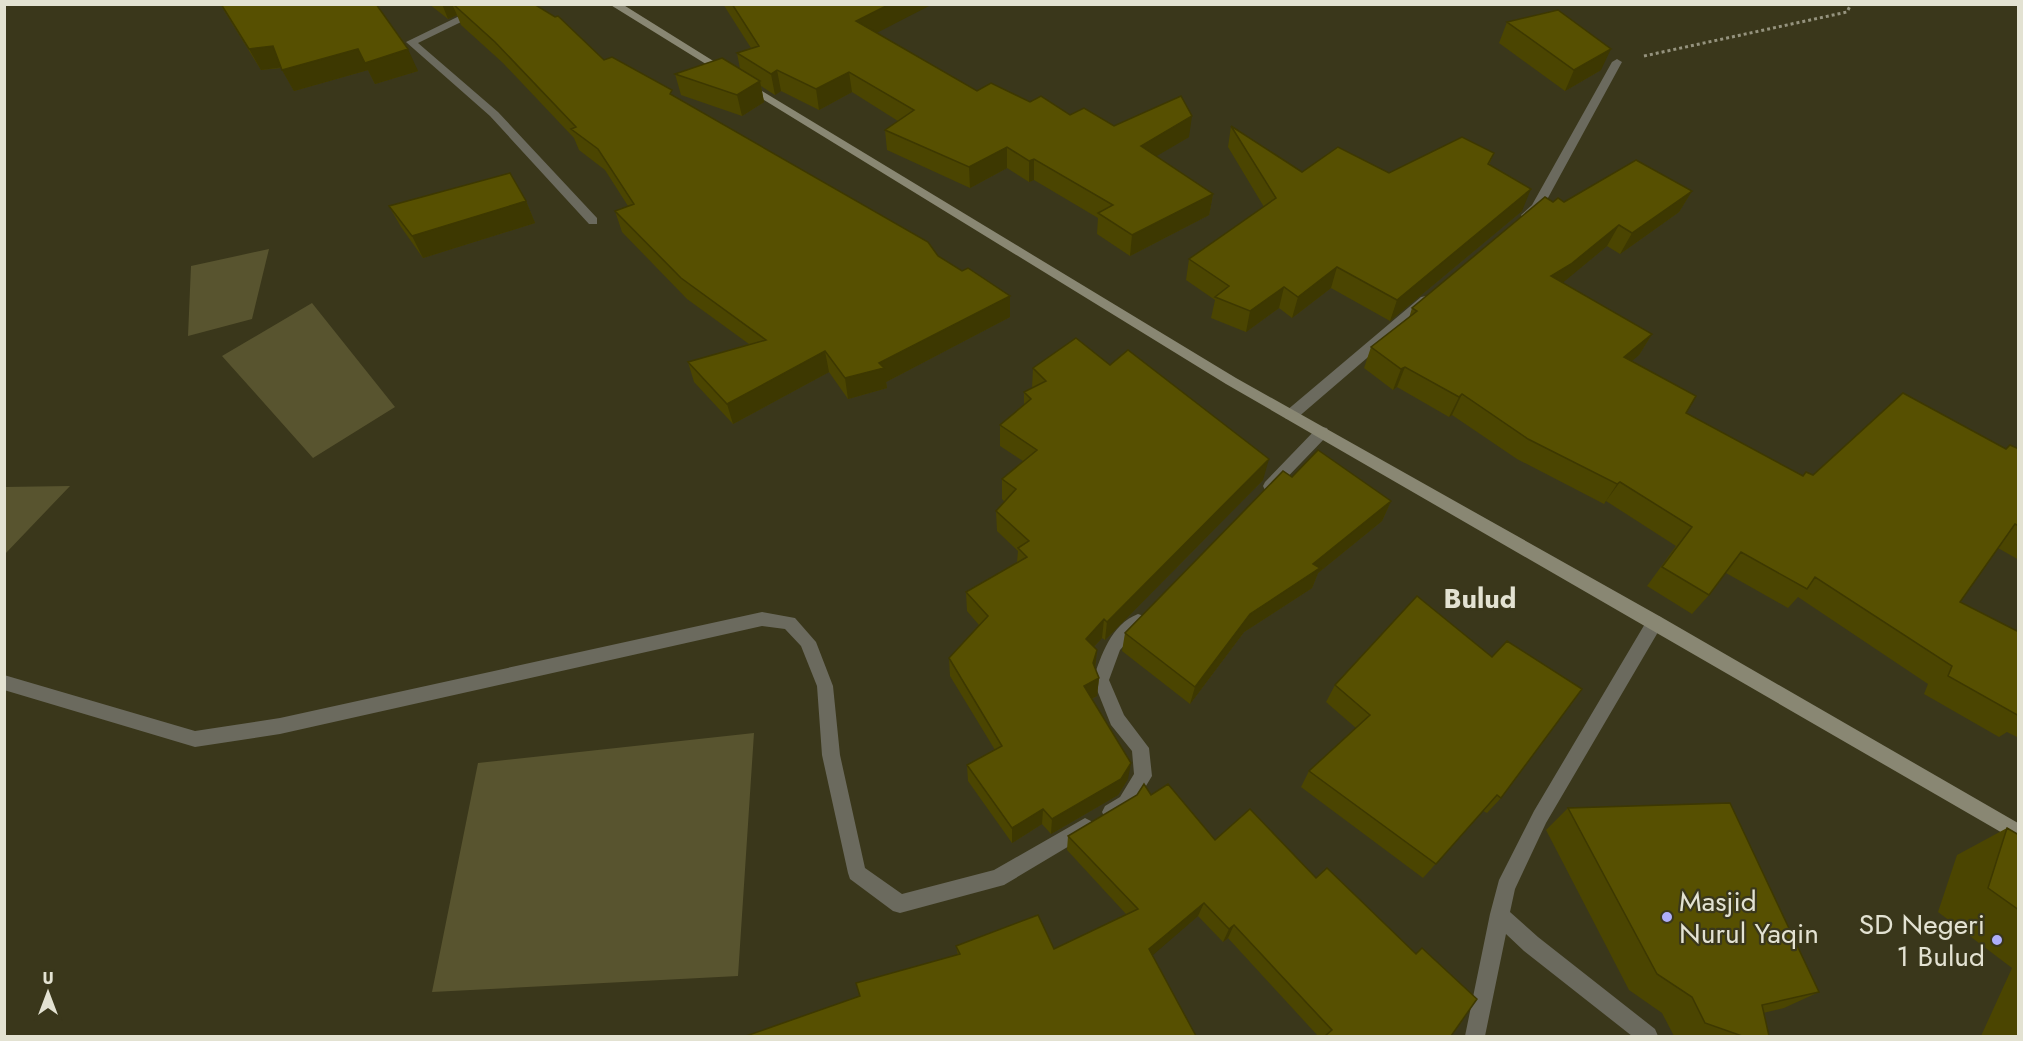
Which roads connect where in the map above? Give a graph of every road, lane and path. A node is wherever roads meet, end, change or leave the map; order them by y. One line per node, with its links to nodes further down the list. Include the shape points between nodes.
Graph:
1 (493, 4): 5 (street, via 411,42 494,114)
2 (614, 4): 8 (street)
3 (1851, 4): 4 (path, via 1847,12)
4 (1617, 62): 6 (street, via 1537,207)
5 (593, 221)
6 (1518, 222)
7 (1437, 291): 8 (street)
8 (1291, 414): 9 (street)
9 (1322, 432): 10 (street); 12 (street)
10 (1257, 499)
11 (1153, 607): 13 (street, via 1113,646 1101,680 1117,720 1140,748 1143,776 1126,803 998,878 900,904 856,873 831,755 825,686 808,642 789,623 762,619 725,626 280,726 195,739)
12 (1655, 622): 14 (street); 15 (street, via 1540,817 1506,887)
13 (4, 682)
14 (2019, 833)
15 (1499, 914): 16 (street); 17 (street, via 1530,944)
16 (1475, 1036)
17 (1648, 1036)

